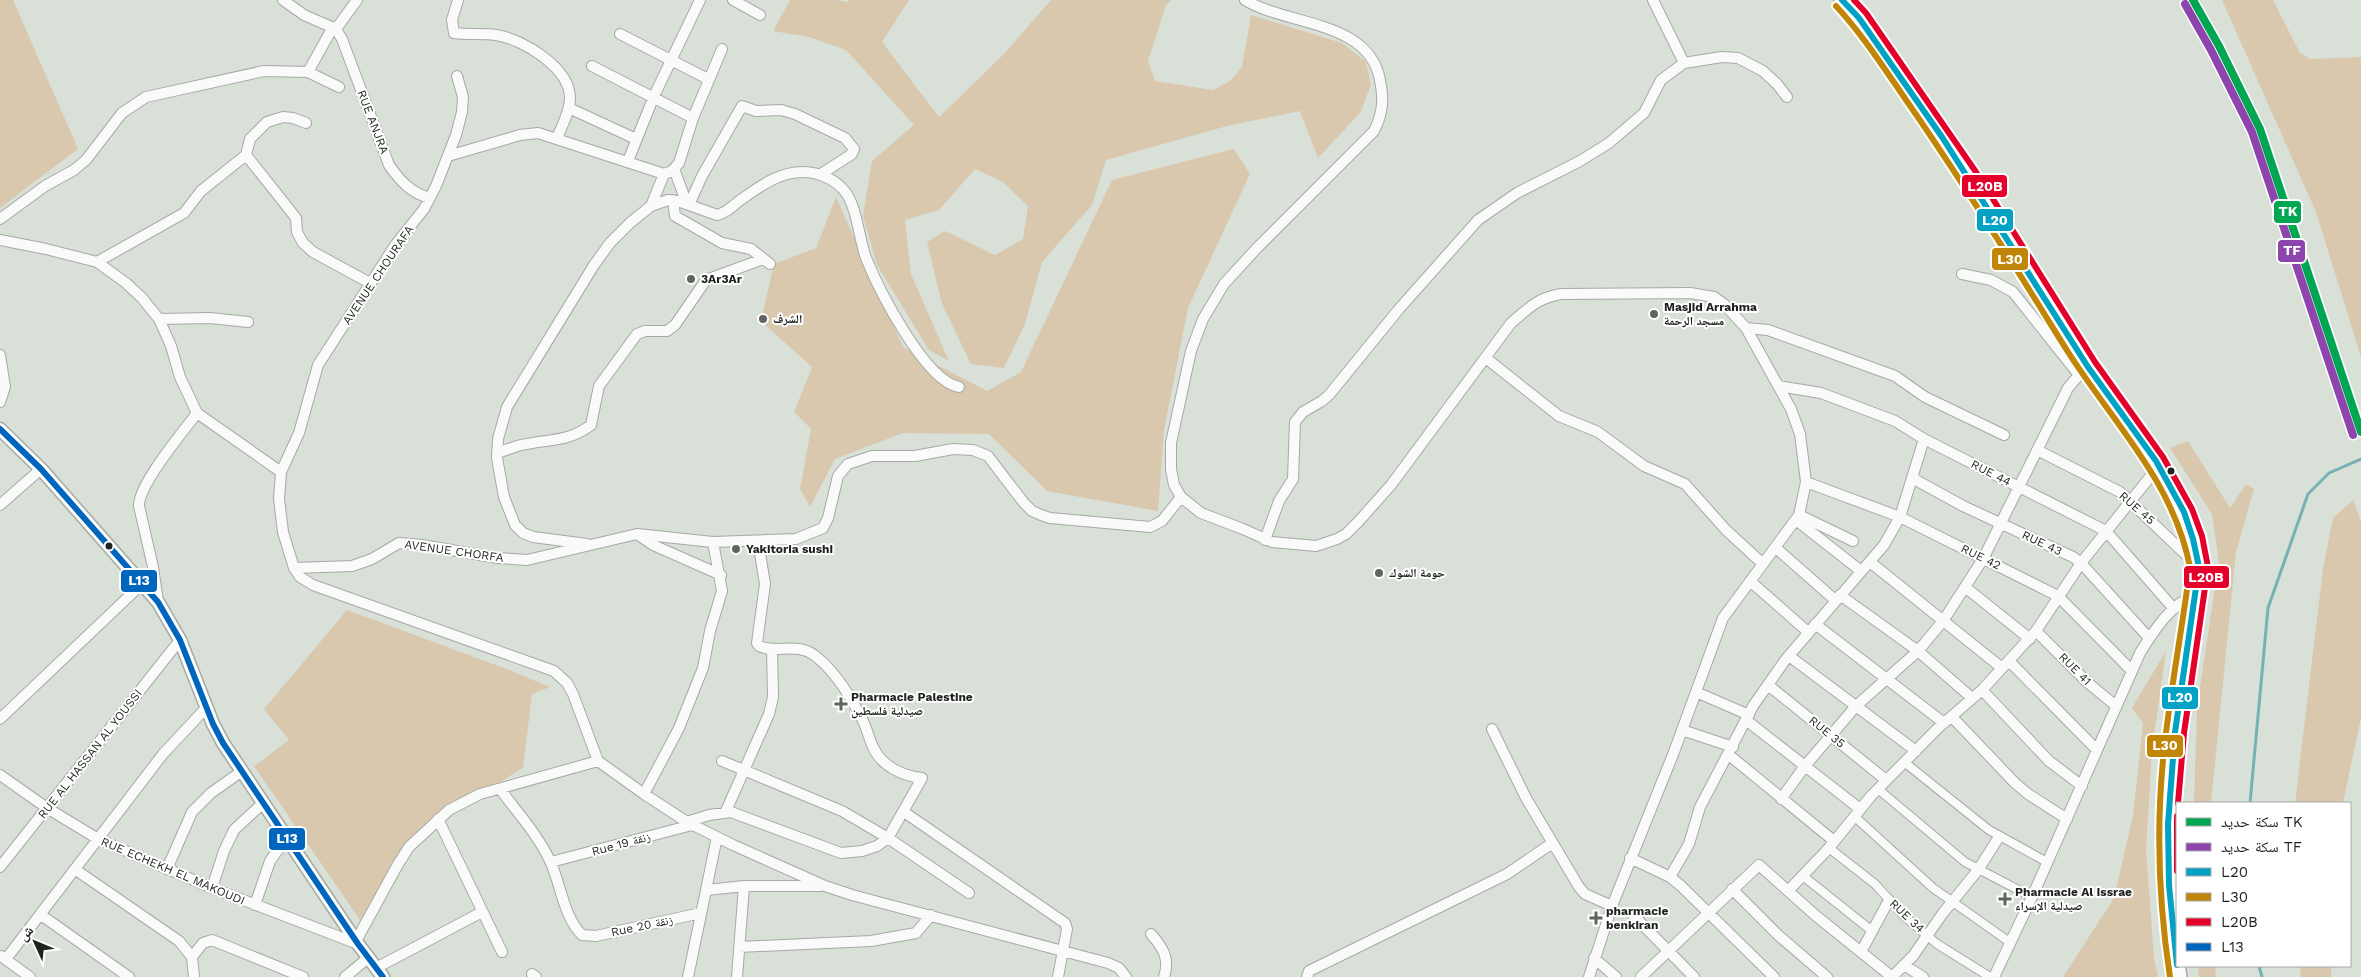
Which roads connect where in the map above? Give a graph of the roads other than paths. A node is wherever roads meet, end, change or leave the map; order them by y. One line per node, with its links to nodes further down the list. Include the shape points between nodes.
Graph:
1 (283, 0): 10 (street, via 304,15)
2 (357, 0): 10 (street)
3 (458, 0): 22 (street, via 452,20 454,33 510,38 535,50 566,83)
4 (700, 0): 13 (street)
5 (733, 0): 9 (street)
6 (1245, 0): 63 (street, via 1283,16 1332,30 1353,40 1371,55 1384,96 1382,115 1374,131 1224,284 1203,319 1191,351 1171,443 1171,469 1174,485)
7 (1653, 0): 14 (street)
8 (1842, 0): 47 (main road, via 1860,18 1968,176)
9 (760, 15)
10 (335, 28): 16 (street); 33 (street, RUE ANJRA, via 390,164 401,182)
11 (620, 34): 13 (street)
12 (722, 49): 18 (street)
13 (672, 59): 18 (street); 20 (street)
14 (1684, 63): 21 (street, via 1738,58 1763,71); 71 (street, via 1661,80 1644,113 1609,143 1516,192 1478,220 1329,395 1302,412 1293,430 1293,479 1279,501)
15 (592, 66): 20 (street)
16 (308, 72): 19 (street); 37 (street, via 251,72 146,97 122,112 86,160)
17 (457, 76): 28 (street, AVENUE CHOURAFA, via 463,98 462,112)
18 (708, 79): 23 (street)
19 (339, 87)
20 (654, 96): 23 (street); 26 (street)
21 (1787, 98)
22 (569, 108): 25 (street); 26 (street)
23 (693, 118): 30 (street, via 679,163)
24 (306, 123): 27 (street, via 283,117 266,122 250,139)
25 (557, 138): 28 (street, via 526,133); 29 (street)
26 (636, 139): 29 (street)
27 (246, 155): 39 (street, via 202,191 178,217); 41 (street, via 292,212 303,242 314,252)
28 (448, 156): 33 (street, AVENUE CHOURAFA)
29 (628, 161): 31 (street)
30 (674, 169): 31 (street); 35 (street)
31 (664, 174): 36 (street)
32 (820, 174): 35 (street, via 802,172 775,178 720,214 709,214); 35 (street, via 852,154 854,149 848,140 784,110 762,112 742,106); 49 (street, via 847,193 871,268 923,360 943,381)
33 (430, 198): 41 (street, AVENUE CHOURAFA)
34 (673, 200): 35 (street); 36 (street); 56 (street, via 675,216 682,222 722,243 751,249 767,261 706,280 675,325 667,331 638,334 599,386 591,426 570,438 525,444)
35 (688, 205)
36 (652, 206): 56 (street, via 610,243 584,281 513,394 503,417)
37 (0, 219)
38 (0, 240): 39 (street)
39 (97, 262): 42 (street, via 132,288)
40 (1962, 274): 47 (street, via 1990,280 2013,292)
41 (370, 283): 59 (street, AVENUE CHOURAFA, via 318,365 299,433)
42 (159, 319): 43 (street, via 210,318); 51 (street)
43 (248, 322)
44 (1746, 328): 46 (street, via 1724,304 1705,295 1642,292 1561,294 1545,296 1528,308 1511,323); 48 (street); 53 (street, via 1768,330 1894,376 1925,397)
45 (0, 355): 50 (street, via 5,387)
46 (1487, 359): 71 (street, via 1391,485 1346,534 1316,546); 80 (street, via 1559,416 1598,432 1644,466 1684,484)
47 (2084, 372): 55 (street, via 2068,388); 57 (main road)
48 (1778, 386): 54 (street, RUE 44, via 1821,393 1895,421); 61 (street, via 1800,434)
49 (959, 387)
50 (0, 402)
51 (197, 413): 59 (street); 91 (street, via 147,483 139,502)
52 (0, 429): 58 (street)
53 (2004, 435)
54 (1924, 439): 60 (street); 62 (street, RUE 44)
55 (2037, 450): 62 (street); 64 (street, RUE 45)
56 (496, 453): 75 (street, via 504,498 519,530 533,537)
57 (2158, 467): 64 (street); 81 (main road, via 2189,520)
58 (41, 469): 65 (street); 86 (street)
59 (281, 472): 82 (street, via 281,523)
60 (1912, 478): 67 (street); 68 (street, RUE 43)
61 (1806, 482): 66 (street); 67 (street, RUE 42)
62 (2019, 488): 68 (street); 69 (street, RUE 44)
63 (1181, 497): 71 (street, via 1201,513 1243,528); 72 (street, via 1162,521 1150,527 1050,518 1032,511 992,460 978,451 953,449 915,456 872,456 852,462 840,472 823,528 796,539)
64 (2131, 501): 69 (street); 81 (street, RUE 45)
65 (0, 505)
66 (1797, 517): 73 (street); 76 (street); 83 (street)
67 (1900, 518): 77 (street, RUE 42); 78 (street)
68 (2001, 524): 77 (street); 79 (street, RUE 43)
69 (2106, 530): 79 (street); 92 (street, RUE 44)
70 (637, 534): 74 (street); 75 (street); 84 (street)
71 (1265, 540)
72 (758, 541): 74 (street); 98 (street, via 765,584 757,643 760,648)
73 (1853, 541)
74 (713, 542): 84 (street)
75 (588, 544): 82 (street, AVENUE CHORFA, via 522,560 399,543 372,559 352,566)
76 (1776, 548): 80 (street); 90 (street)
77 (1983, 558): 87 (street); 89 (street, RUE 42)
78 (1870, 562): 83 (street); 93 (street)
79 (2081, 563): 89 (street); 96 (street, RUE 43)
80 (1763, 564): 85 (street)
81 (2199, 567): 88 (main road)
82 (294, 568): 121 (street, via 300,577 313,585 554,670 573,694)
83 (1861, 572): 90 (street)
84 (720, 575): 132 (street, via 722,596 697,684 680,728)
85 (1750, 581): 94 (street); 106 (street, via 1723,618)
86 (143, 583): 91 (street); 113 (street)
87 (1966, 587): 93 (street); 95 (street, RUE 41)
88 (2196, 595): 92 (street, via 2186,598); 189 (main road, via 2175,733 2168,812)
89 (2058, 596): 95 (street); 102 (street, RUE 42)
90 (1838, 597): 94 (street); 99 (street)
91 (158, 602): 97 (street)
92 (2174, 609): 96 (street)
93 (1943, 621): 99 (street); 101 (street)
94 (1812, 628): 100 (street); 103 (street)
95 (2033, 635): 101 (street); 109 (street, RUE 41)
96 (2149, 638): 102 (street)
97 (180, 640): 110 (street); 135 (street, RUE AL HASSAN AL YOUSSI)
98 (772, 649): 126 (street, via 772,705); 137 (street, via 804,649 818,659 855,705 879,756 898,772 922,778)
99 (1918, 651): 103 (street); 107 (street)
100 (1789, 656): 104 (street); 108 (street)
101 (2006, 665): 105 (street); 118 (street)
102 (2132, 671): 109 (street)
103 (1886, 679): 108 (street); 114 (street)
104 (1768, 685): 112 (street); 117 (street, RUE 35)
105 (1982, 690): 107 (street); 129 (street, via 2049,761)
106 (1696, 692): 112 (street); 116 (street)
107 (1972, 698): 111 (street)
108 (1856, 706): 117 (street); 120 (street)
109 (2116, 706): 118 (street)
110 (206, 708): 125 (street, via 223,744); 146 (street, via 163,754)
111 (1952, 717): 114 (street); 140 (street, via 2015,783)
112 (1748, 718): 119 (street); 124 (street)
113 (0, 719)
114 (1944, 724): 120 (street)
115 (1492, 729): 147 (street)
116 (1682, 730): 119 (street); 149 (street)
117 (1832, 736): 124 (street); 128 (street, RUE 35)
118 (2097, 750): 129 (street)
119 (1731, 751): 133 (street); 157 (street, via 1700,807 1689,844)
120 (1916, 751): 123 (street)
121 (598, 761): 130 (street); 132 (street)
122 (722, 761): 126 (street)
123 (1904, 762): 128 (street); 142 (street)
124 (1806, 766): 133 (street); 138 (street)
125 (242, 771): 134 (street); 153 (street, via 211,793 192,812)
126 (745, 771): 136 (street); 145 (street, via 819,800)
127 (0, 775): 135 (street, RUE ECHEKH EL MAKOUDI)
128 (1886, 780): 131 (street)
129 (2082, 786): 140 (street)
130 (500, 789): 139 (street, via 462,802); 150 (street)
131 (1878, 789): 138 (street); 155 (street)
132 (644, 794): 141 (street)
133 (1781, 799): 148 (street)
134 (263, 803): 143 (street); 160 (street, via 234,830)
135 (47, 808): 146 (street, RUE ECHEKH EL MAKOUDI); 152 (street, RUE AL HASSAN AL YOUSSI)
136 (726, 811): 141 (street, Rue 19 زنقة); 145 (street, via 841,853 873,848)
137 (904, 812): 145 (street); 182 (street, via 1065,923)
138 (1858, 812): 148 (street); 167 (street)
139 (438, 819): 170 (street); 179 (street, via 410,847 397,866)
140 (2067, 819): 151 (street)
141 (689, 823): 144 (street); 150 (street, Rue 19 زنقة)
142 (1999, 836): 151 (street); 155 (street)
143 (287, 837): 168 (street, via 270,862); 179 (street)
144 (717, 837): 159 (street); 162 (street)
145 (888, 838): 164 (street)
146 (98, 839): 153 (street, RUE ECHEKH EL MAKOUDI); 154 (street)
147 (1552, 844): 169 (street, via 1585,894); 202 (street, via 1507,874 1322,962 1308,971)
148 (1832, 844): 156 (street); 166 (street, RUE 34)
149 (1630, 858): 157 (street); 169 (street)
150 (551, 862): 172 (street, Rue 20 زنقة, via 566,907 582,935 596,936)
151 (2047, 862): 165 (street)
152 (0, 867)
153 (167, 869): 160 (street, RUE ECHEKH EL MAKOUDI)
154 (76, 870): 174 (street); 187 (street, via 179,941)
155 (1978, 870): 165 (street); 167 (street)
156 (1803, 876): 163 (street); 176 (street)
157 (1670, 877): 171 (street)
158 (744, 886): 159 (street); 162 (street); 181 (street)
159 (825, 886): 175 (street, via 852,896)
160 (212, 888): 168 (street, RUE ECHEKH EL MAKOUDI)
161 (1732, 889): 163 (street, via 1759,865); 171 (street); 208 (street)
162 (707, 890): 172 (street)
163 (1788, 890): 185 (street)
164 (969, 894)
165 (2032, 897): 180 (street)
166 (1889, 900): 176 (street); 178 (street, RUE 34)
167 (1951, 903): 178 (street); 180 (street)
168 (255, 904): 179 (street, RUE ECHEKH EL MAKOUDI)
169 (1612, 906): 188 (street)
170 (482, 912): 184 (street); 191 (street)
171 (1709, 912): 183 (street); 207 (street)
172 (701, 913): 198 (street)
173 (1631, 913): 183 (street)
174 (41, 915): 186 (street); 194 (street)
175 (931, 915): 181 (street, via 916,932 871,941); 182 (street)
176 (1872, 931): 185 (street)
177 (1150, 934): 192 (street, via 1166,954)
178 (1928, 935): 190 (street); 211 (street, RUE 34, via 1950,953)
179 (357, 942): 191 (street)
180 (2011, 943): 211 (street)
181 (739, 947): 199 (street)
182 (1062, 951): 200 (street); 201 (street, via 1112,964)
183 (1668, 951): 205 (street); 206 (street)
184 (502, 952)
185 (1861, 952): 209 (street)
186 (3, 957): 193 (street)
187 (192, 957): 195 (street); 196 (street, via 206,940 212,940)
188 (1594, 958): 203 (street); 204 (street)
189 (2176, 960)
190 (1904, 965): 209 (street); 210 (street)
191 (376, 968): 197 (street)
192 (1164, 976)
193 (30, 977)
194 (130, 977)
195 (194, 977)
196 (303, 977)
197 (345, 977)
198 (688, 977)
199 (737, 977)
200 (1058, 977)
201 (1126, 977)
202 (1307, 977)
203 (1589, 977)
204 (1616, 977)
205 (1641, 977)
206 (1694, 977)
207 (1774, 977)
208 (1826, 977)
209 (1892, 977)
210 (1923, 977)
211 (1992, 977)

